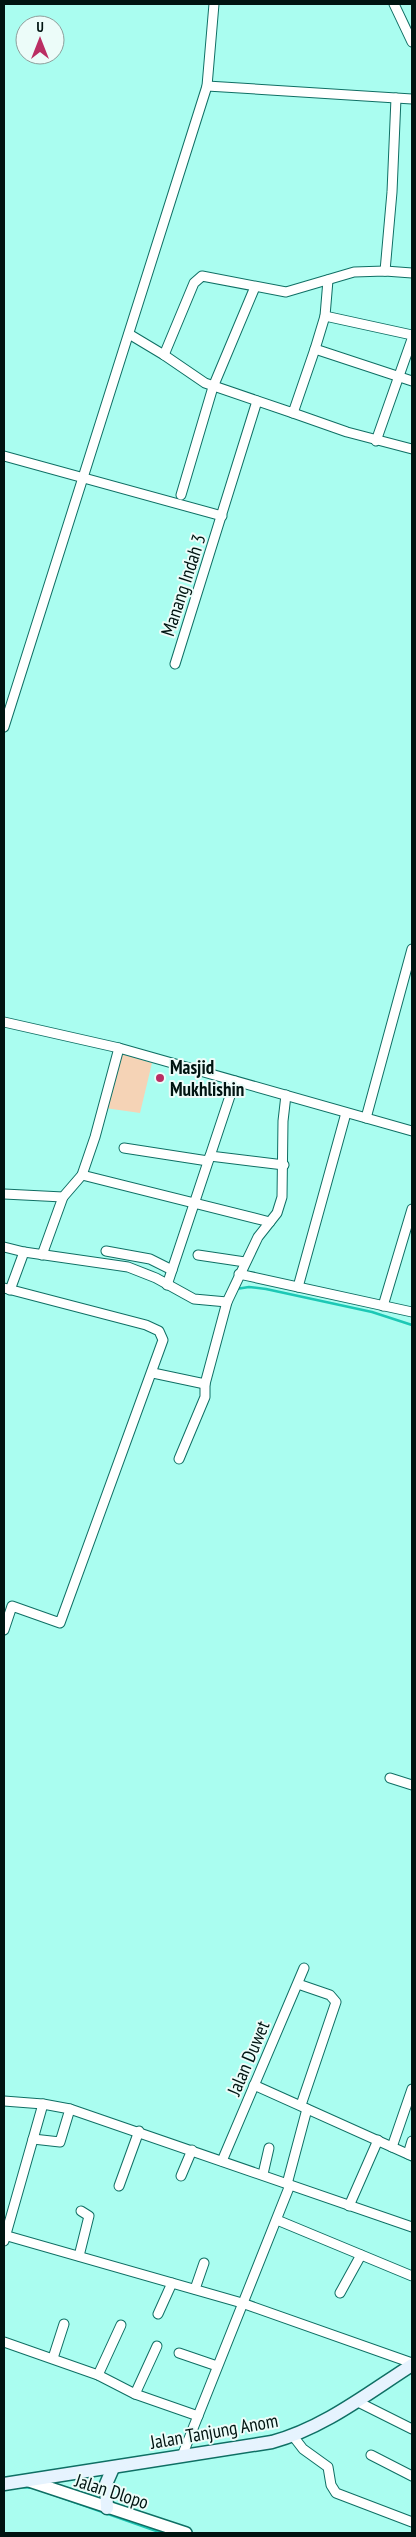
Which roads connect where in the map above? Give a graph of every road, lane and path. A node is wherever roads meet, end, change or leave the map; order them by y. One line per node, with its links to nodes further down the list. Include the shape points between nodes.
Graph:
1 (214, 4): 4 (street)
2 (394, 4): 3 (street)
3 (412, 42)
4 (207, 86): 5 (street); 12 (street)
5 (396, 98): 6 (street); 7 (street)
6 (412, 99)
7 (385, 271): 8 (street); 9 (street, via 354,272)
8 (412, 273)
9 (328, 280): 10 (street, via 286,292); 11 (street)
10 (255, 287): 16 (street, via 215,277 198,277); 19 (street)
11 (325, 316): 13 (street); 15 (street)
12 (129, 334): 16 (street); 25 (street)
13 (412, 334)
14 (412, 339): 17 (street)
15 (314, 349): 17 (street); 21 (street)
16 (164, 355): 19 (street)
17 (398, 377): 18 (street); 22 (street)
18 (412, 381)
19 (213, 387): 20 (street); 26 (street)
20 (257, 401): 21 (street); 27 (street, Manang Indah 3)
21 (293, 413): 22 (street)
22 (376, 441): 23 (street)
23 (412, 449)
24 (4, 456): 25 (street)
25 (82, 478): 27 (street); 29 (street)
26 (181, 496)
27 (222, 516): 28 (street, Manang Indah 3)
28 (175, 664)
29 (4, 727)
30 (412, 949): 36 (street)
31 (4, 1022): 32 (street)
32 (119, 1048): 33 (street); 41 (street)
33 (235, 1081): 34 (street); 39 (street)
34 (286, 1095): 35 (street); 40 (street)
35 (346, 1113): 36 (street); 56 (street)
36 (366, 1118): 37 (street)
37 (412, 1131)
38 (124, 1148): 39 (street)
39 (209, 1158): 40 (street); 44 (street)
40 (284, 1165): 46 (street, via 282,1197)
41 (82, 1175): 43 (street); 44 (street)
42 (4, 1194): 43 (street)
43 (63, 1197): 50 (street)
44 (193, 1202): 46 (street); 53 (street)
45 (412, 1209): 59 (street)
46 (270, 1222): 52 (street)
47 (4, 1247): 49 (street)
48 (106, 1251): 53 (street, via 150,1259)
49 (24, 1252): 50 (street); 57 (street)
50 (42, 1255): 55 (street, via 128,1267)
51 (198, 1255): 52 (street)
52 (245, 1262): 54 (street)
53 (172, 1270): 55 (street)
54 (239, 1274): 56 (street); 58 (street)
55 (167, 1285): 58 (street, via 194,1299)
56 (298, 1287): 59 (street)
57 (7, 1289): 61 (street, via 159,1331 164,1340)
58 (227, 1302): 62 (street)
59 (383, 1306): 60 (street)
60 (412, 1312)
61 (153, 1374): 62 (street); 64 (street, via 60,1623 12,1606)
62 (205, 1384): 63 (street, via 205,1397)
63 (179, 1459)
64 (4, 1630)
65 (390, 1778): 66 (street)
66 (412, 1785)
67 (304, 1968): 68 (street, Jalan Duwet)
68 (298, 1984): 69 (street, Jalan Duwet); 73 (street, via 330,1995 336,2002)
69 (254, 2085): 73 (street); 83 (street, Jalan Duwet)
70 (412, 2089): 79 (street)
71 (4, 2101): 72 (street)
72 (43, 2104): 74 (street); 76 (street)
73 (304, 2107): 77 (street); 86 (street)
74 (70, 2110): 75 (street); 76 (street, via 60,2142)
75 (139, 2131): 81 (street); 87 (street)
76 (33, 2139): 92 (street)
77 (378, 2140): 79 (street); 88 (street)
78 (412, 2141): 82 (street)
79 (392, 2147): 82 (street)
80 (269, 2148): 84 (street)
81 (192, 2150): 83 (street); 85 (street)
82 (410, 2155)
83 (222, 2161): 84 (street)
84 (264, 2174): 86 (street)
85 (181, 2176)
86 (288, 2185): 88 (street); 90 (street)
87 (119, 2186)
88 (349, 2206): 91 (street)
89 (81, 2211): 93 (street, via 89,2216)
90 (277, 2220): 94 (street); 100 (street)
91 (412, 2227)
92 (4, 2237): 93 (street)
93 (79, 2256): 97 (street)
94 (361, 2256): 96 (street); 99 (street)
95 (204, 2263): 98 (street)
96 (412, 2274)
97 (172, 2283): 98 (street); 101 (street)
98 (195, 2289): 100 (street)
99 (340, 2292)
100 (242, 2303): 108 (street); 109 (street)
101 (158, 2314)
102 (64, 2324): 107 (street)
103 (121, 2325): 110 (street)
104 (4, 2342): 107 (street)
105 (157, 2346): 111 (street)
106 (179, 2353): 109 (street)
107 (53, 2358): 110 (street)
108 (412, 2364): 112 (main road, Jalan Tanjung Anom)
109 (217, 2366): 113 (street)
110 (98, 2375): 111 (street)
111 (135, 2394): 113 (street)
112 (356, 2401): 114 (street); 115 (main road, Jalan Tanjung Anom)
113 (198, 2416): 117 (street)
114 (412, 2429)
115 (293, 2436): 117 (main road, Jalan Tanjung Anom); 123 (street, via 303,2450 328,2467 336,2493)
116 (371, 2455): 119 (street)
117 (182, 2456): 118 (main road, Jalan Tanjung Anom)
118 (113, 2468): 120 (main road, Jalan Tanjung Anom); 122 (main road, via 106,2484)
119 (412, 2476)
120 (29, 2481): 121 (main road, Jalan Tanjung Anom); 122 (street, Jalan Dlopo)
121 (4, 2484)
122 (108, 2508): 124 (street, Jalan Dlopo)
123 (412, 2522)
124 (186, 2533)

